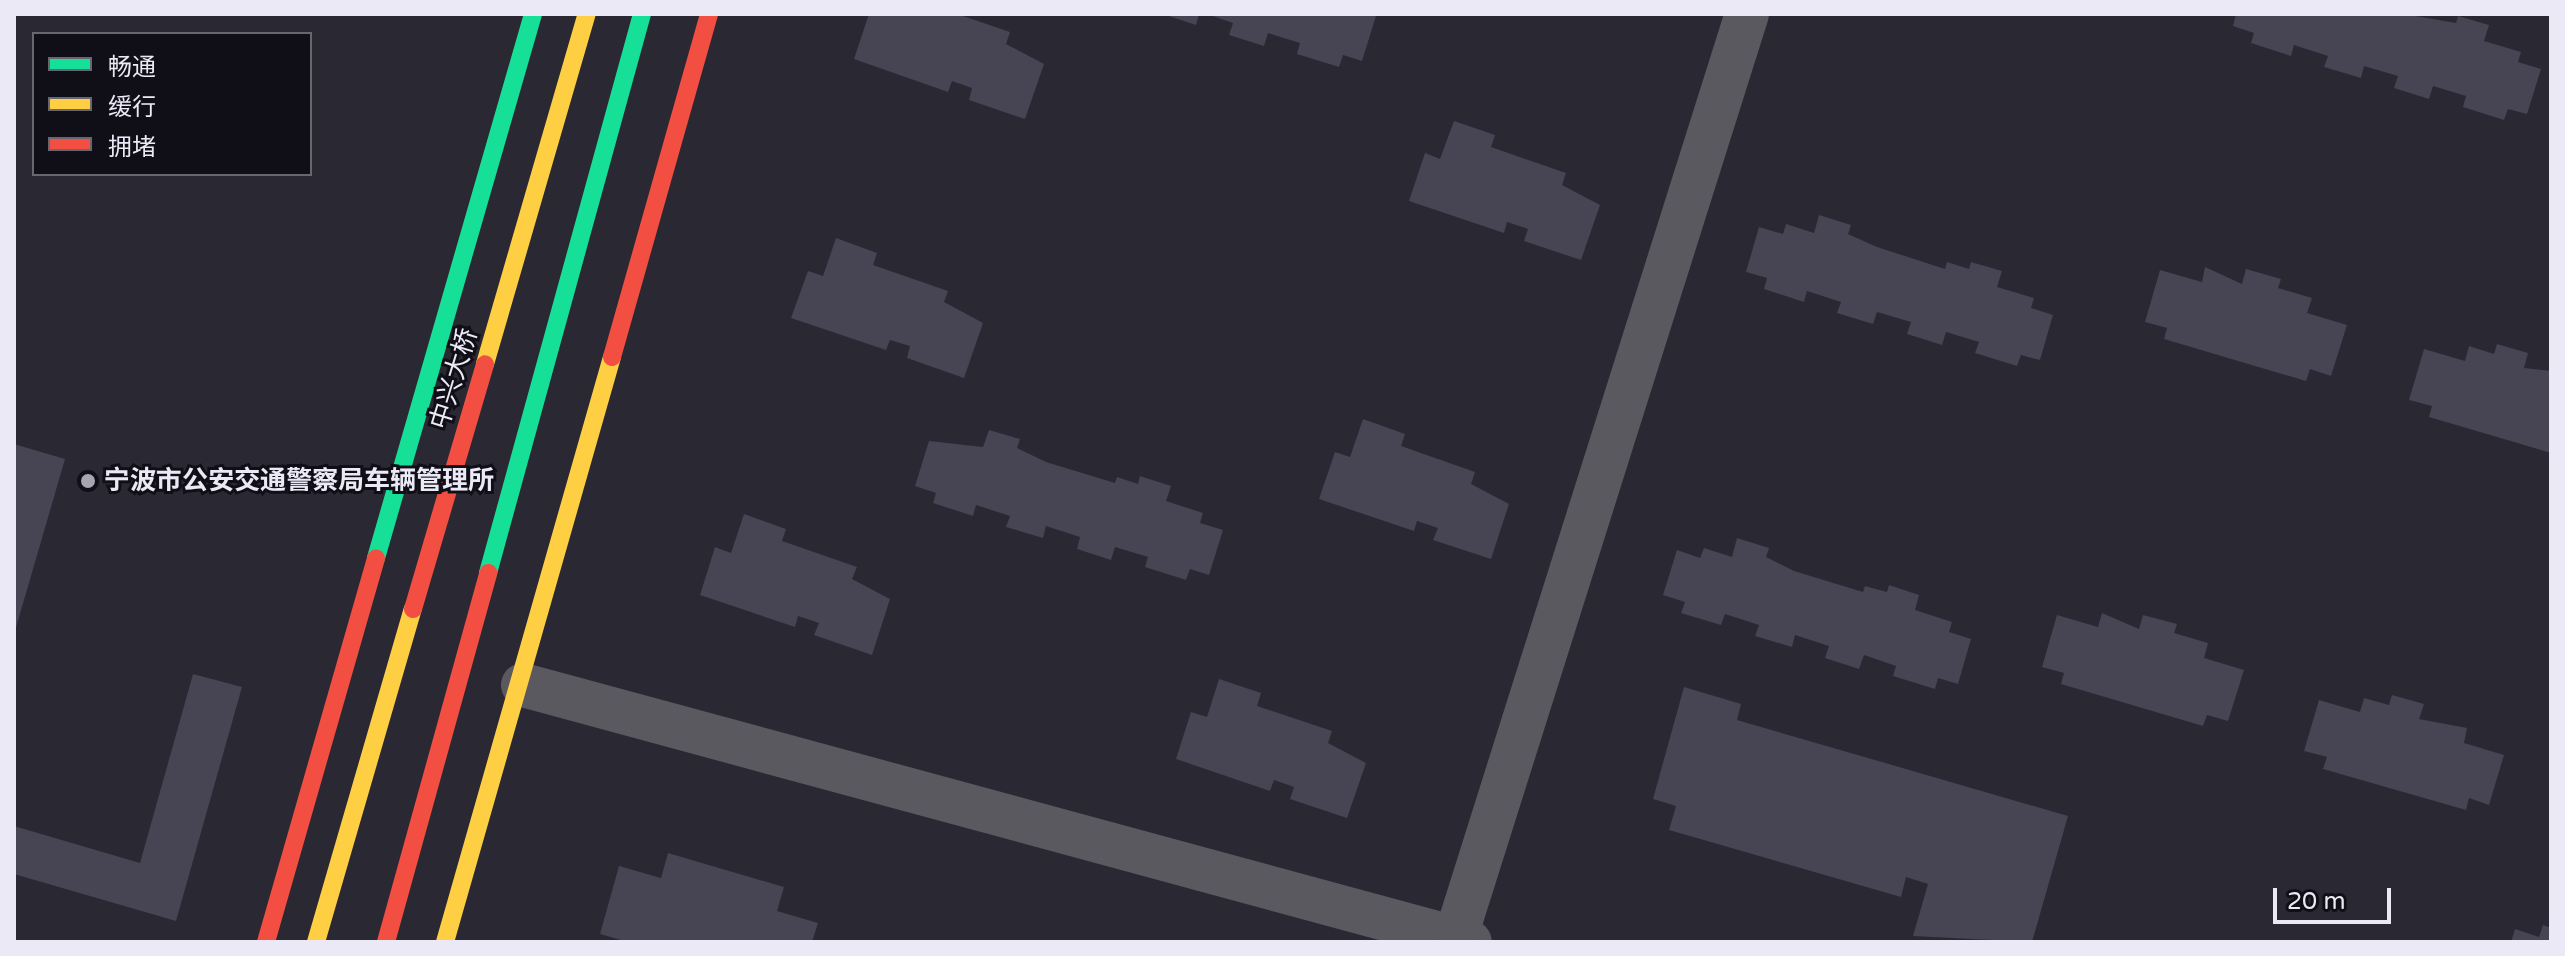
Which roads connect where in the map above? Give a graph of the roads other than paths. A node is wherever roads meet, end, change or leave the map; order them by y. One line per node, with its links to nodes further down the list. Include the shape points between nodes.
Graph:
1 (533, 14): 8 (main road)
2 (587, 14): 9 (main road, 中兴大桥)
3 (642, 14): 10 (main road)
4 (709, 14): 6 (main road)
5 (1747, 14): 7 (street)
6 (523, 685): 7 (street); 11 (main road)
7 (1460, 940)
8 (266, 942)
9 (316, 942)
10 (386, 942)
11 (445, 942)

